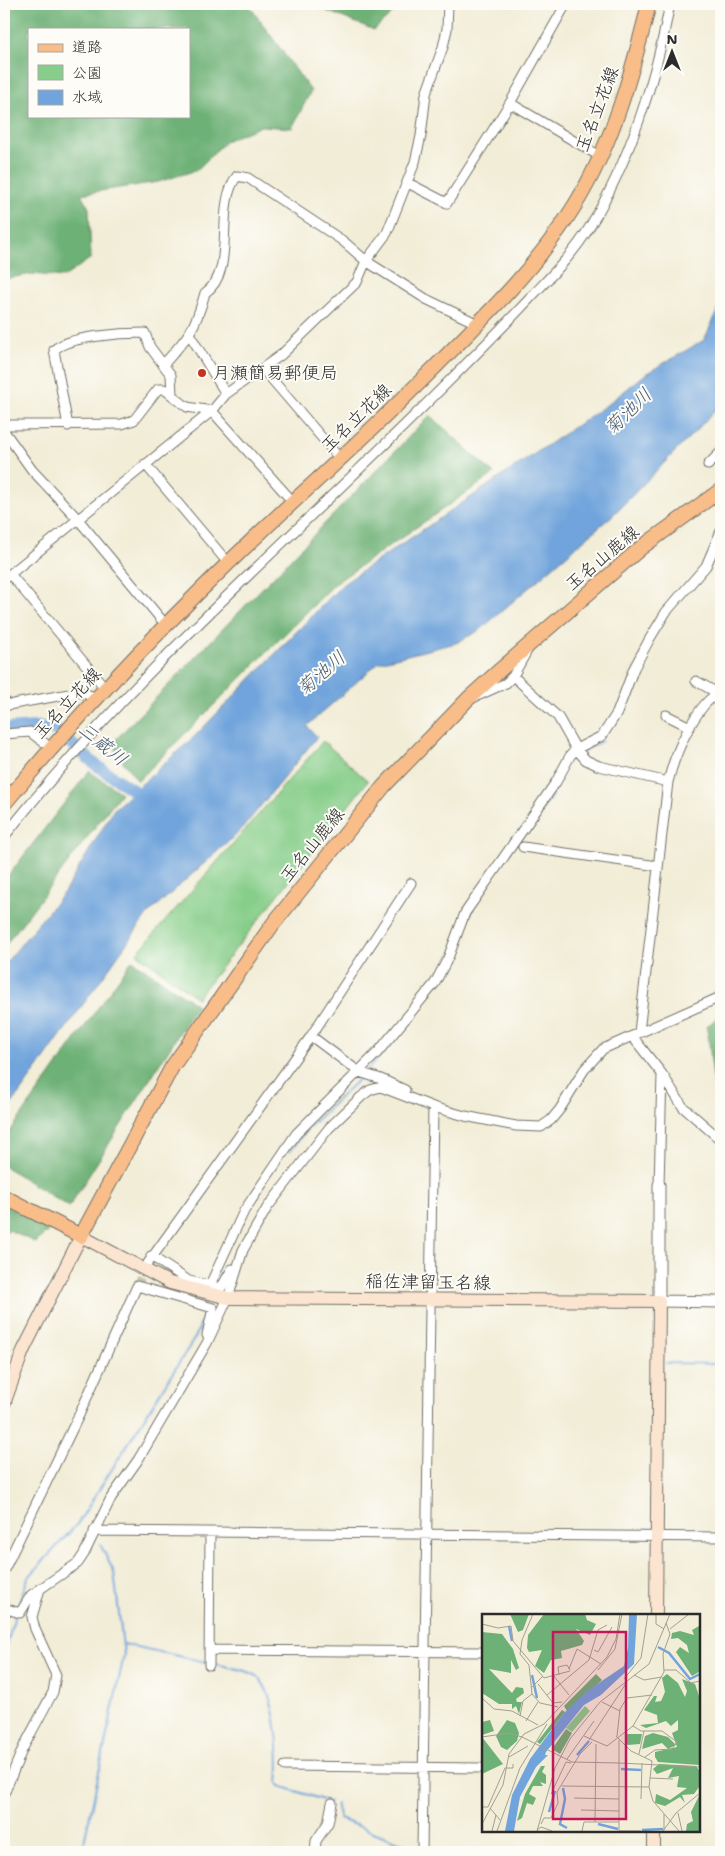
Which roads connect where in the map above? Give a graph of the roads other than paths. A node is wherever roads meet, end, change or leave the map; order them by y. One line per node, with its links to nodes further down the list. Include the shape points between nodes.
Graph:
1 (448, 4): 7 (street, via 443,47 426,94 421,136)
2 (566, 4): 5 (street)
3 (649, 4): 6 (main road, 玉名立花線, via 632,75)
4 (670, 4): 44 (street, via 652,80 617,173 588,229 561,265 413,417 150,674 73,755)
5 (510, 103): 6 (street); 7 (street, via 447,202)
6 (601, 157): 9 (main road, 玉名立花線, via 575,206 542,252)
7 (408, 182): 8 (street, via 387,233)
8 (366, 261): 9 (street, via 426,299); 10 (street, via 343,241 277,197 248,178 237,176 229,191 222,263 212,288 205,293); 12 (street, via 357,282)
9 (478, 324): 20 (main road, 玉名立花線)
10 (190, 335): 11 (street); 14 (street)
11 (164, 365): 13 (street, via 171,375); 17 (street, via 150,347 145,333 113,334 58,346 54,350)
12 (263, 369): 14 (street); 20 (street)
13 (172, 394): 15 (street, via 187,407); 17 (street, via 164,389 158,390 134,420 122,424)
14 (226, 394): 15 (street)
15 (212, 411): 21 (street); 24 (street)
16 (4, 426): 17 (street)
17 (68, 426)
18 (4, 431): 25 (street, via 32,470)
19 (721, 452): 22 (street)
20 (341, 460): 24 (main road, 玉名立花線)
21 (145, 464): 25 (street); 27 (street)
22 (708, 466)
23 (721, 490): 30 (main road, 玉名山鹿線, via 642,547)
24 (293, 502): 27 (main road, 玉名立花線)
25 (77, 518): 28 (street); 29 (street)
26 (721, 531): 41 (street, via 706,566 666,612 649,640 617,712 602,736)
27 (229, 564): 29 (main road, 玉名立花線)
28 (7, 576): 34 (street)
29 (166, 624): 34 (main road, 玉名立花線)
30 (530, 644): 31 (street); 35 (main road, 玉名山鹿線)
31 (512, 676): 35 (street, via 479,697); 41 (street, via 558,716)
32 (696, 680): 33 (street)
33 (718, 692): 38 (street, via 709,698)
34 (102, 693): 36 (street, via 80,692 8,705); 40 (main road, 玉名立花線)
35 (468, 699): 58 (main road, 玉名山鹿線, via 384,786 273,924 172,1066)
36 (4, 700)
37 (666, 715): 38 (street)
38 (690, 727): 42 (street, via 672,765)
39 (4, 734): 40 (street, via 30,732)
40 (55, 743): 43 (main road, 玉名立花線)
41 (579, 753): 42 (street, via 599,766); 51 (street, via 465,913 435,983)
42 (668, 782): 46 (street)
43 (4, 804)
44 (4, 837)
45 (523, 847): 46 (street)
46 (658, 866): 49 (street)
47 (411, 884): 50 (street)
48 (721, 994): 49 (street)
49 (636, 1034): 52 (street); 54 (street, via 603,1049 592,1060 560,1109 541,1127 491,1122)
50 (311, 1036): 51 (street); 60 (street, via 150,1259 189,1280)
51 (359, 1072): 53 (street, via 412,1093); 60 (street, via 296,1134 244,1211)
52 (662, 1074): 55 (street, via 683,1107); 56 (street)
53 (415, 1100): 54 (street); 59 (street, via 381,1087 361,1097 329,1128 284,1184)
54 (433, 1108): 62 (street)
55 (721, 1140)
56 (659, 1186): 63 (street)
57 (4, 1196): 58 (main road)
58 (81, 1236): 61 (main road, 稲佐津留玉名線, via 170,1283); 66 (main road, via 23,1351)
59 (243, 1250): 60 (street, via 221,1288); 61 (street)
60 (209, 1286)
61 (228, 1298): 62 (main road, 稲佐津留玉名線); 65 (street)
62 (429, 1299): 63 (main road, 稲佐津留玉名線); 69 (street)
63 (659, 1301): 64 (street); 70 (main road)
64 (721, 1302)
65 (207, 1343): 67 (street); 72 (street, via 212,1308 137,1286)
66 (4, 1404)
67 (94, 1531): 68 (street); 73 (street, via 78,1563)
68 (210, 1533): 69 (street); 76 (street)
69 (428, 1534): 70 (street); 77 (street)
70 (658, 1536): 71 (street); 75 (main road)
71 (721, 1537)
72 (4, 1570)
73 (40, 1589): 74 (street); 83 (street, via 32,1617 56,1675 53,1692 23,1748)
74 (12, 1611)
75 (656, 1614)
76 (209, 1650): 77 (street); 79 (street)
77 (426, 1652): 78 (street); 81 (street)
78 (482, 1652)
79 (209, 1666)
80 (285, 1766): 81 (street)
81 (424, 1768): 82 (street); 87 (street)
82 (482, 1768)
83 (4, 1794)
84 (332, 1803): 86 (street, via 328,1823 316,1841)
85 (654, 1831): 88 (main road)
86 (315, 1852)
87 (422, 1852)
88 (654, 1852)

